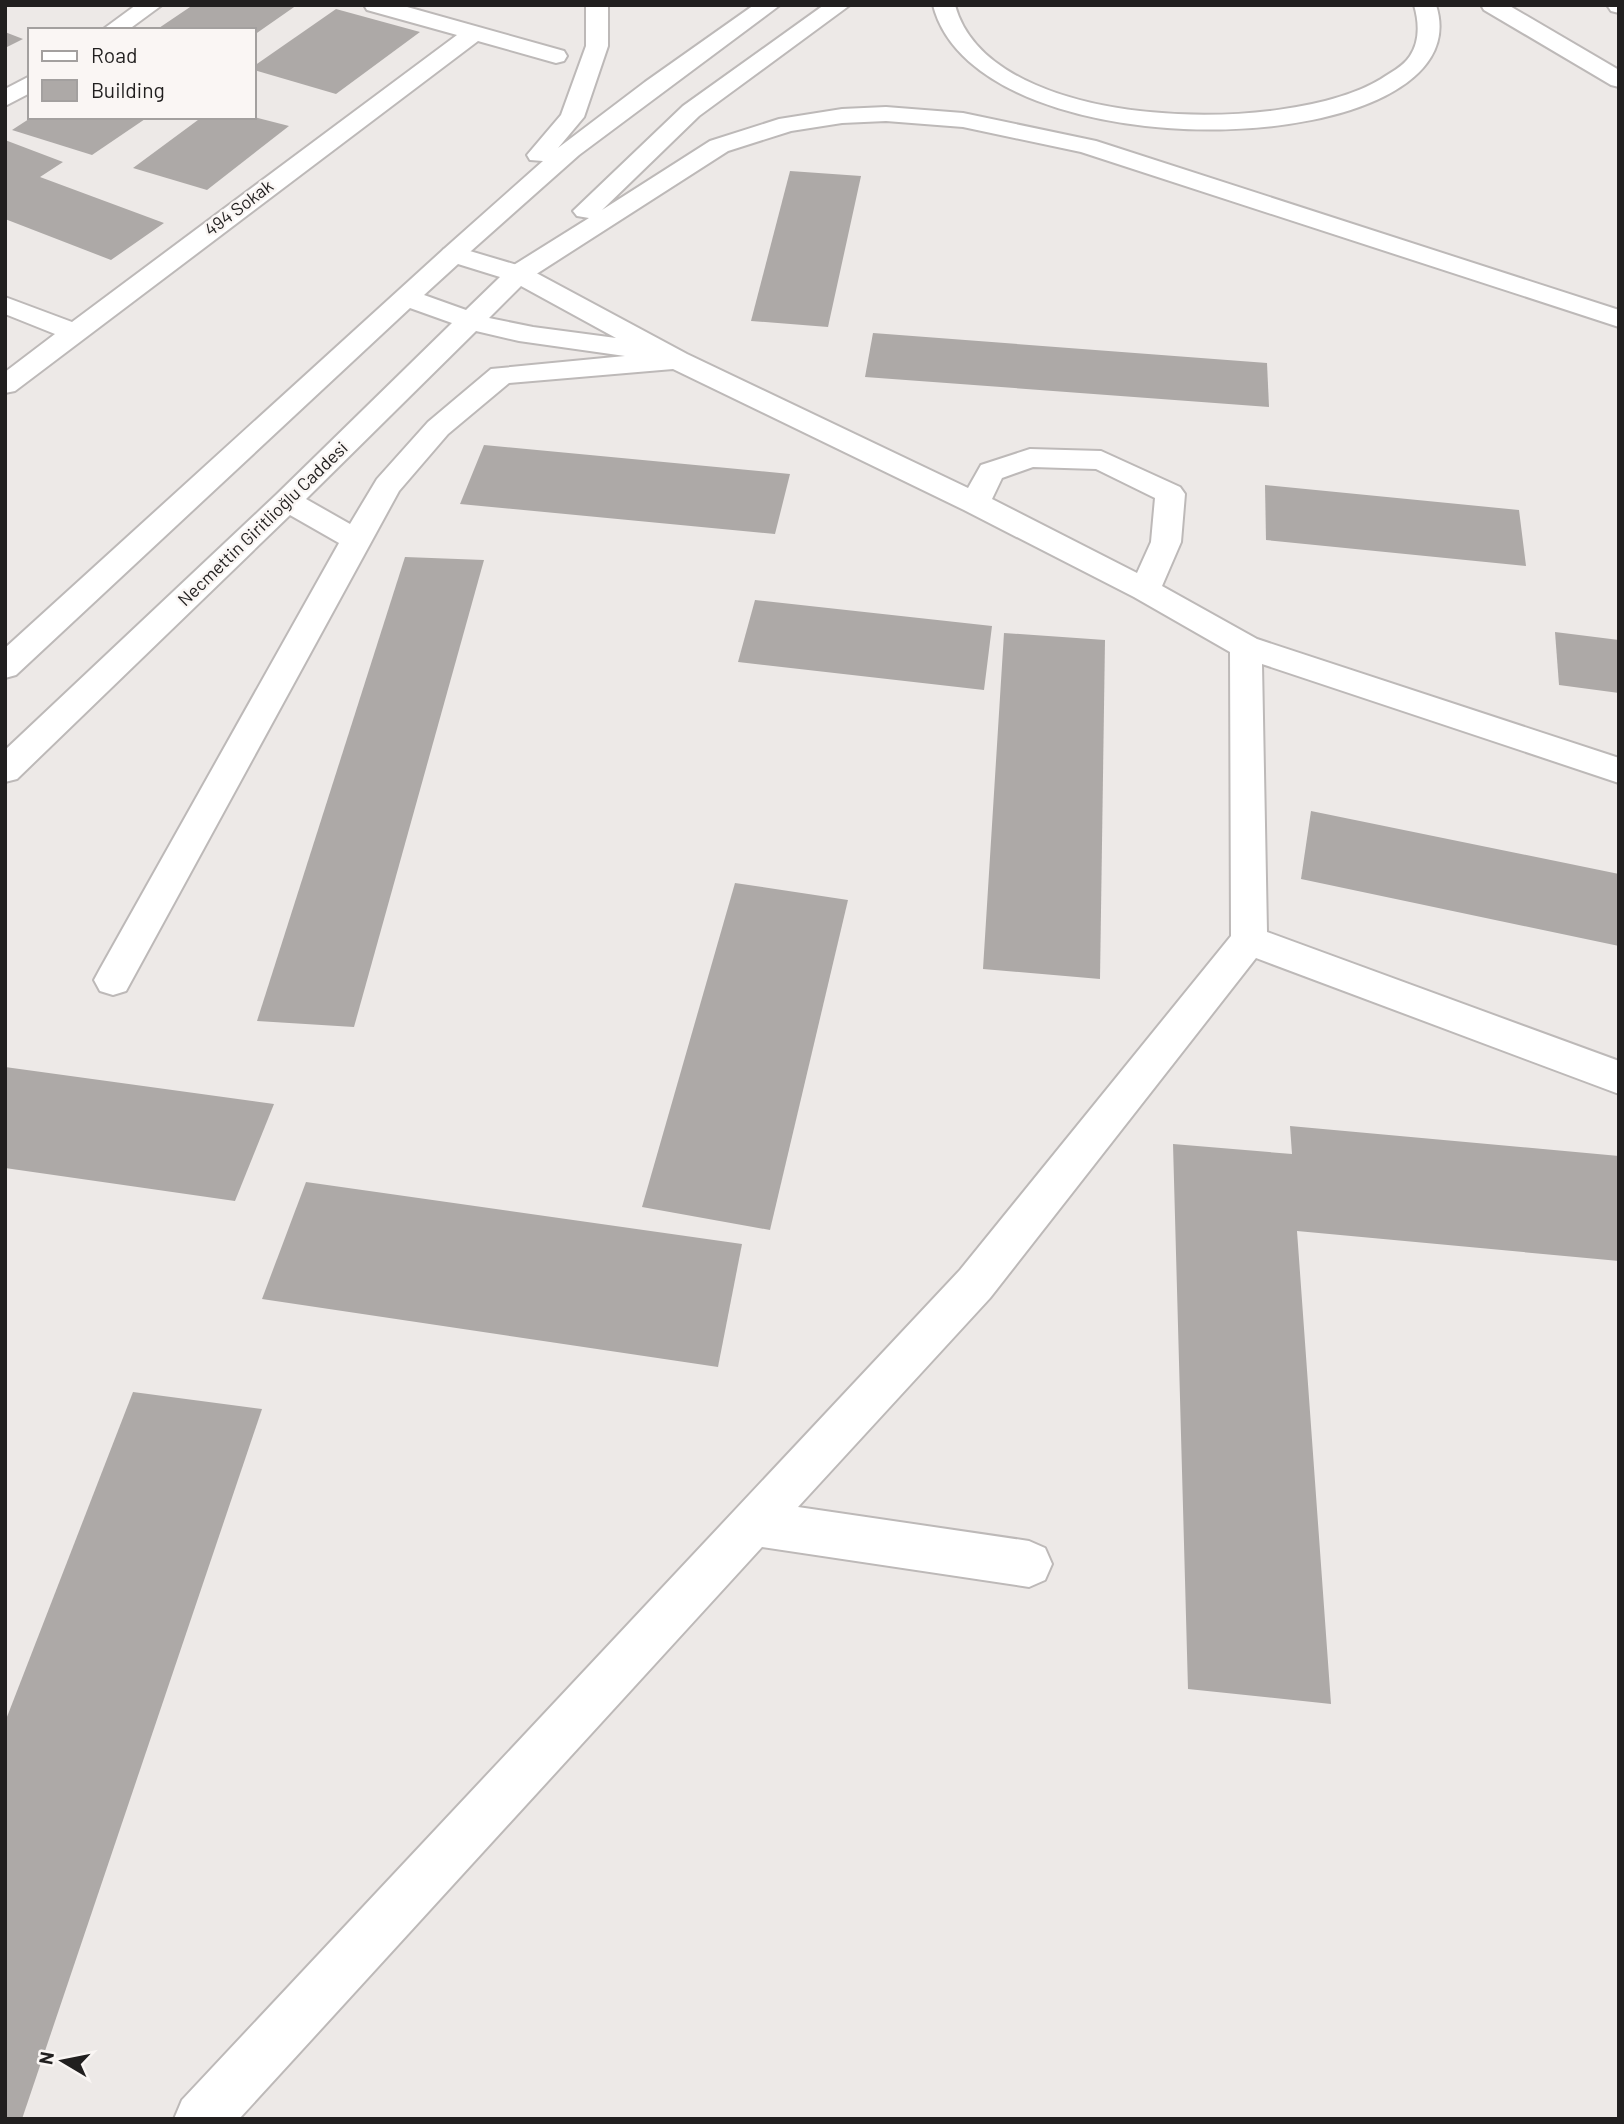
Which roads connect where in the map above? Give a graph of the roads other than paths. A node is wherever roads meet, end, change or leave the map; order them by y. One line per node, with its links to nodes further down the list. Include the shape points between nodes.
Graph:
1 (151, 5): 9 (main road)
2 (375, 5): 10 (main road)
3 (597, 5): 15 (main road, via 597,46 572,117)
4 (769, 5): 15 (main road, via 570,150)
5 (839, 5): 16 (main road, via 691,111)
6 (944, 5): 7 (main road, via 950,27 966,48 1026,88 1058,101 1129,116 1217,122 1315,114 1389,87 1415,65 1427,45 1431,20)
7 (1425, 5)
8 (1492, 5): 12 (main road)
9 (116, 28)
10 (474, 33): 11 (main road); 21 (main road, 494 Sokak)
11 (556, 57)
12 (1619, 80)
13 (28, 84): 14 (main road)
14 (5, 99)
15 (453, 254): 16 (main road); 17 (main road)
16 (518, 274): 19 (main road, via 719,146 787,124 886,114 963,120 1087,146); 20 (main road, Necmettin Giritlioğlu Caddesi); 22 (main road)
17 (406, 298): 20 (main road); 29 (main road)
18 (5, 305): 21 (main road)
19 (1619, 319)
20 (472, 322): 22 (main road, via 520,333 592,340); 24 (main road, Necmettin Giritlioğlu Caddesi)
21 (74, 332): 23 (main road, 494 Sokak)
22 (677, 360): 25 (main road); 26 (main road, via 501,375 438,428 387,486)
23 (5, 385)
24 (287, 501): 26 (main road); 30 (main road, Necmettin Giritlioğlu Caddesi)
25 (975, 503): 27 (main road); 27 (main road, via 991,472 1030,458 1101,460 1170,494 1166,542)
26 (356, 540): 33 (main road)
27 (1145, 590): 28 (main road)
28 (1246, 647): 31 (main road); 32 (main road)
29 (5, 667)
30 (5, 770)
31 (1619, 771)
32 (1250, 940): 34 (main road); 35 (main road, via 975,1284)
33 (113, 981)
34 (1619, 1078)
35 (753, 1523): 36 (main road); 37 (main road)
36 (1029, 1564)
37 (201, 2119)

